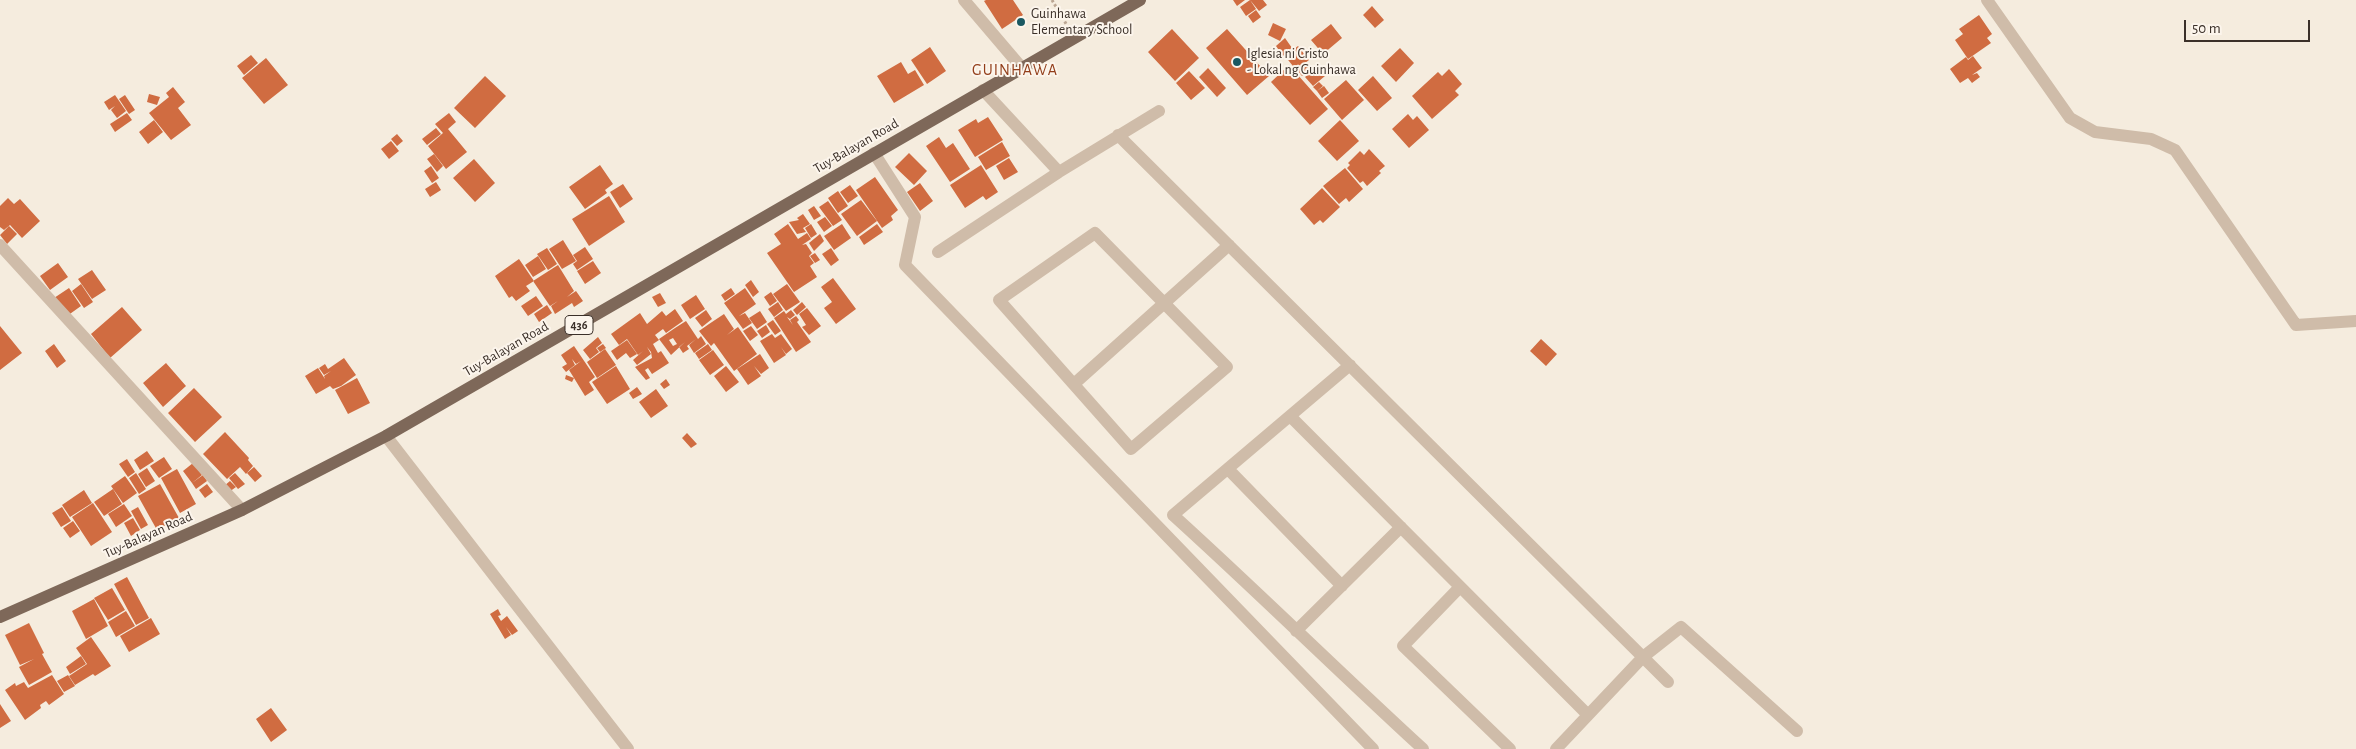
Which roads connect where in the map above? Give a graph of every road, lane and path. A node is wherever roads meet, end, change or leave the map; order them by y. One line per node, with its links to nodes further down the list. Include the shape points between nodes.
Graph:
1 (964, 0): 6 (street)
2 (1052, 0): 5 (path)
3 (1140, 0): 5 (main road, Tuy-Balayan Road / 436)
4 (1987, 0): 16 (street, via 2070,118 2095,132 2151,139 2175,150 2296,325)
5 (1074, 39): 6 (main road, Tuy-Balayan Road / 436)
6 (1021, 67): 7 (main road, Tuy-Balayan Road / 436)
7 (983, 90): 10 (main road, Tuy-Balayan Road / 436); 11 (street)
8 (1159, 111): 9 (street)
9 (1118, 135): 11 (street); 13 (street)
10 (874, 153): 20 (main road, Tuy-Balayan Road / 436); 33 (street, via 915,217 905,265)
11 (1059, 172): 14 (street)
12 (0, 245): 22 (street)
13 (1229, 245): 15 (street); 17 (street)
14 (938, 252)
15 (1164, 303): 18 (street); 18 (street, via 1228,367 1131,449); 18 (street, via 1095,233 999,300)
16 (2356, 321)
17 (1350, 365): 19 (street); 28 (street)
18 (1074, 384)
19 (1290, 416): 21 (street); 23 (street)
20 (386, 436): 22 (main road, Tuy-Balayan Road / 436); 32 (street)
21 (1228, 469): 24 (street); 27 (street, via 1173,515)
22 (242, 510): 26 (main road, Tuy-Balayan Road / 436)
23 (1401, 527): 24 (street); 25 (street)
24 (1342, 586): 27 (street)
25 (1460, 587): 30 (street); 35 (street, via 1403,646)
26 (0, 616)
27 (1296, 631): 34 (street)
28 (1643, 657): 29 (street); 30 (street); 31 (street, via 1680,627)
29 (1668, 682)
30 (1588, 715): 36 (street)
31 (1797, 731)
32 (628, 749)
33 (1373, 749)
34 (1423, 749)
35 (1510, 749)
36 (1556, 749)

